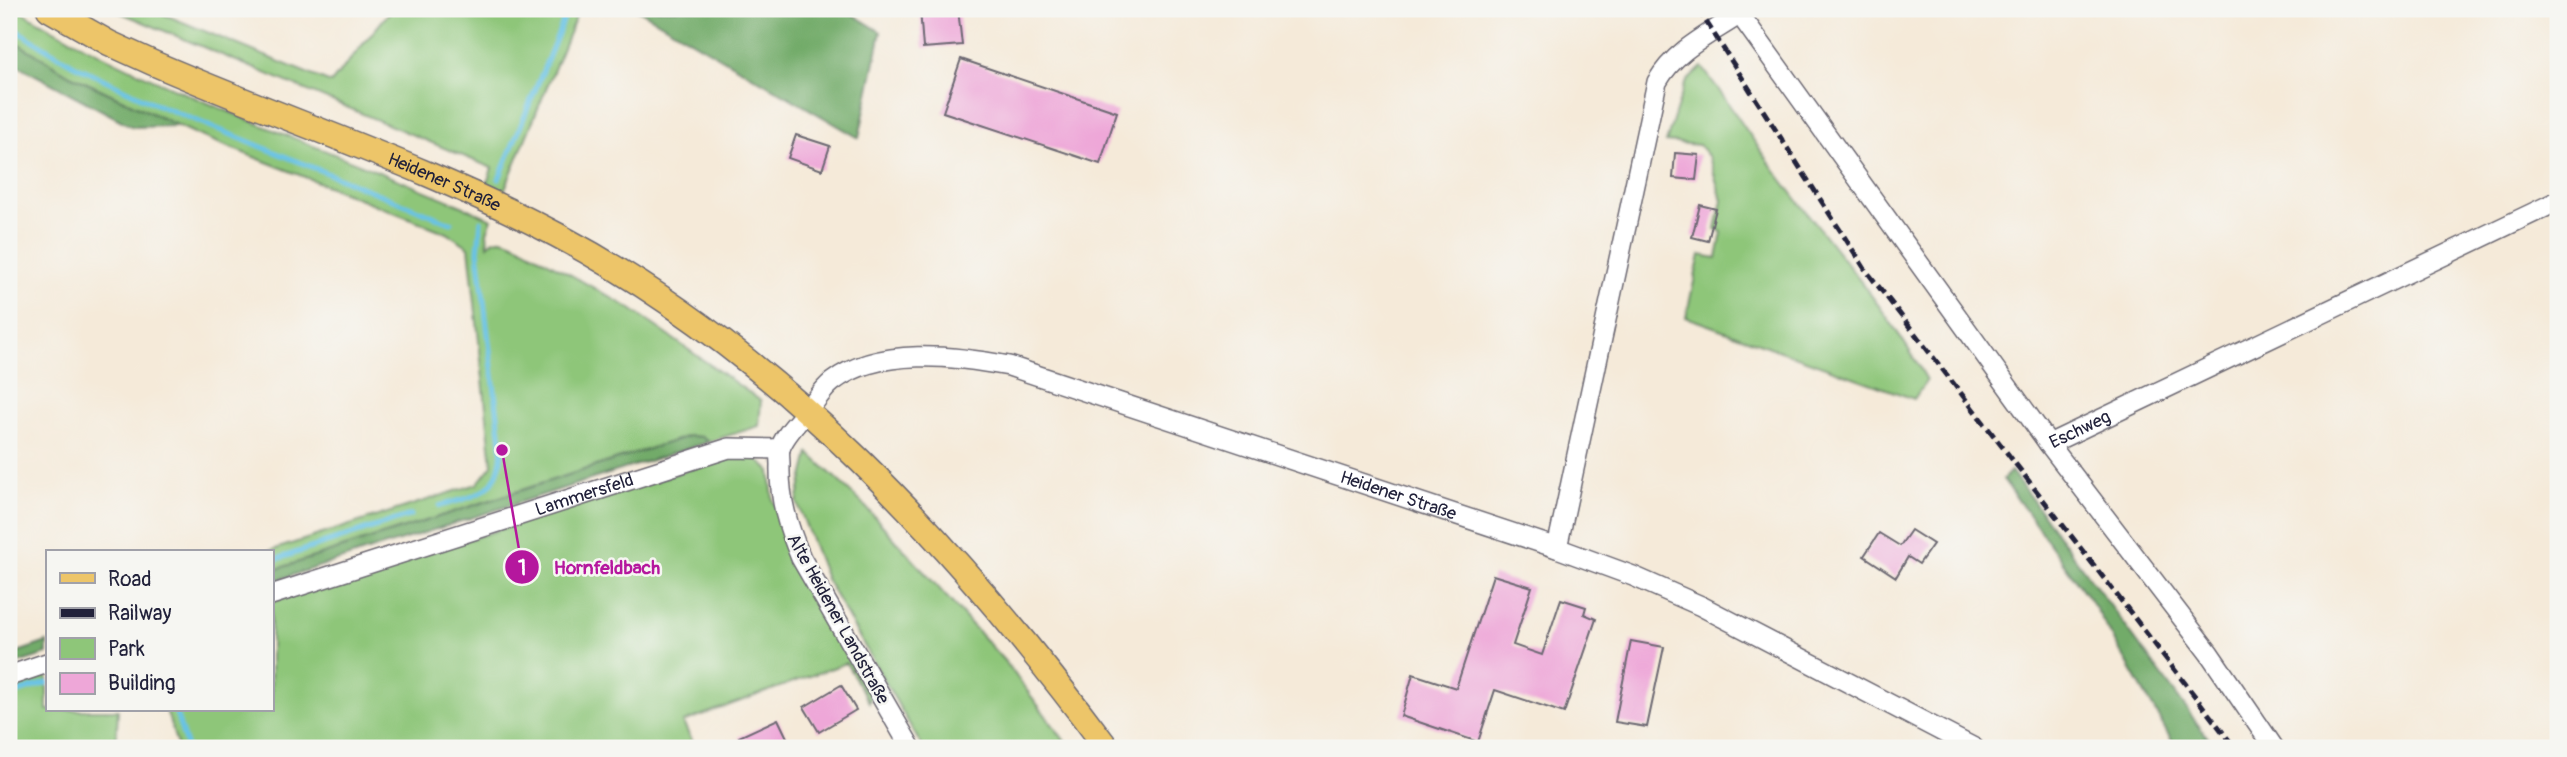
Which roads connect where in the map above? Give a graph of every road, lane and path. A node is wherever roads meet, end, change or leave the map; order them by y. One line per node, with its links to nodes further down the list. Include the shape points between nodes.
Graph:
1 (49, 9): 4 (main road, Heidener Straße, via 153,63 443,180 557,235 712,333)
2 (1738, 11): 5 (street, Eschweg); 7 (street, via 1666,66 1657,82)
3 (2558, 201): 5 (street, Eschweg)
4 (808, 410): 6 (street); 7 (street, Heidener Straße, via 830,383 848,371 887,360 947,357 1009,366); 12 (main road, Heidener Straße, via 939,541 1049,670)
5 (2049, 443): 14 (street, via 2209,653)
6 (780, 449): 8 (street, Lammersfeld, via 729,448); 11 (street, Alte Heidener Landstraße, via 781,498 788,528 816,586)
7 (1557, 548): 13 (street, Heidener Straße, via 1701,606)
8 (273, 594)
9 (46, 663): 10 (street)
10 (9, 676)
11 (911, 748)
12 (1107, 748)
13 (1974, 748)
14 (2274, 748)

